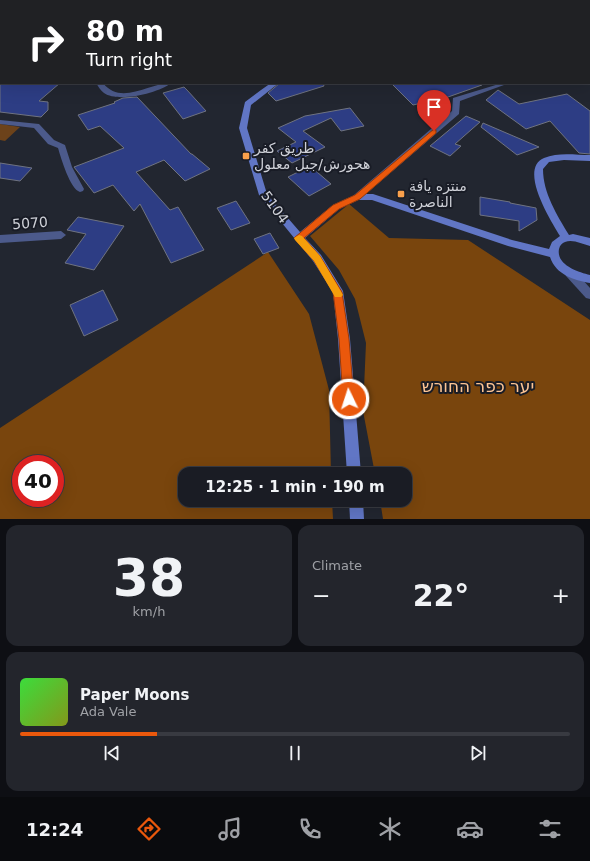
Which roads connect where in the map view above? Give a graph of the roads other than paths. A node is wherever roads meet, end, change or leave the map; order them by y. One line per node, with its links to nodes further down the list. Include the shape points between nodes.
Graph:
1 (100, 84): 2 (street, via 106,92 119,95 130,95)
2 (165, 84)
3 (274, 84): 10 (street, 5104, via 248,104 243,128 263,195)
4 (500, 84): 8 (street, via 456,100 456,112)
5 (0, 122): 7 (street, via 36,126 51,142 62,147 68,168)
6 (590, 158): 11 (street, via 551,158 542,162 538,168 538,180 544,199)
7 (80, 189)
8 (358, 197): 10 (street, via 336,207); 14 (street, via 374,197 511,243)
9 (61, 235): 12 (street, 5070)
10 (298, 238): 18 (street, 5104, via 317,258 338,292)
11 (566, 238): 13 (street); 14 (street, via 555,244)
12 (0, 239)
13 (590, 242)
14 (553, 254): 15 (street, via 559,264)
15 (570, 273): 16 (street); 17 (street)
16 (590, 279)
17 (590, 295)
18 (353, 467)
19 (356, 507): 20 (street)
20 (357, 519)

